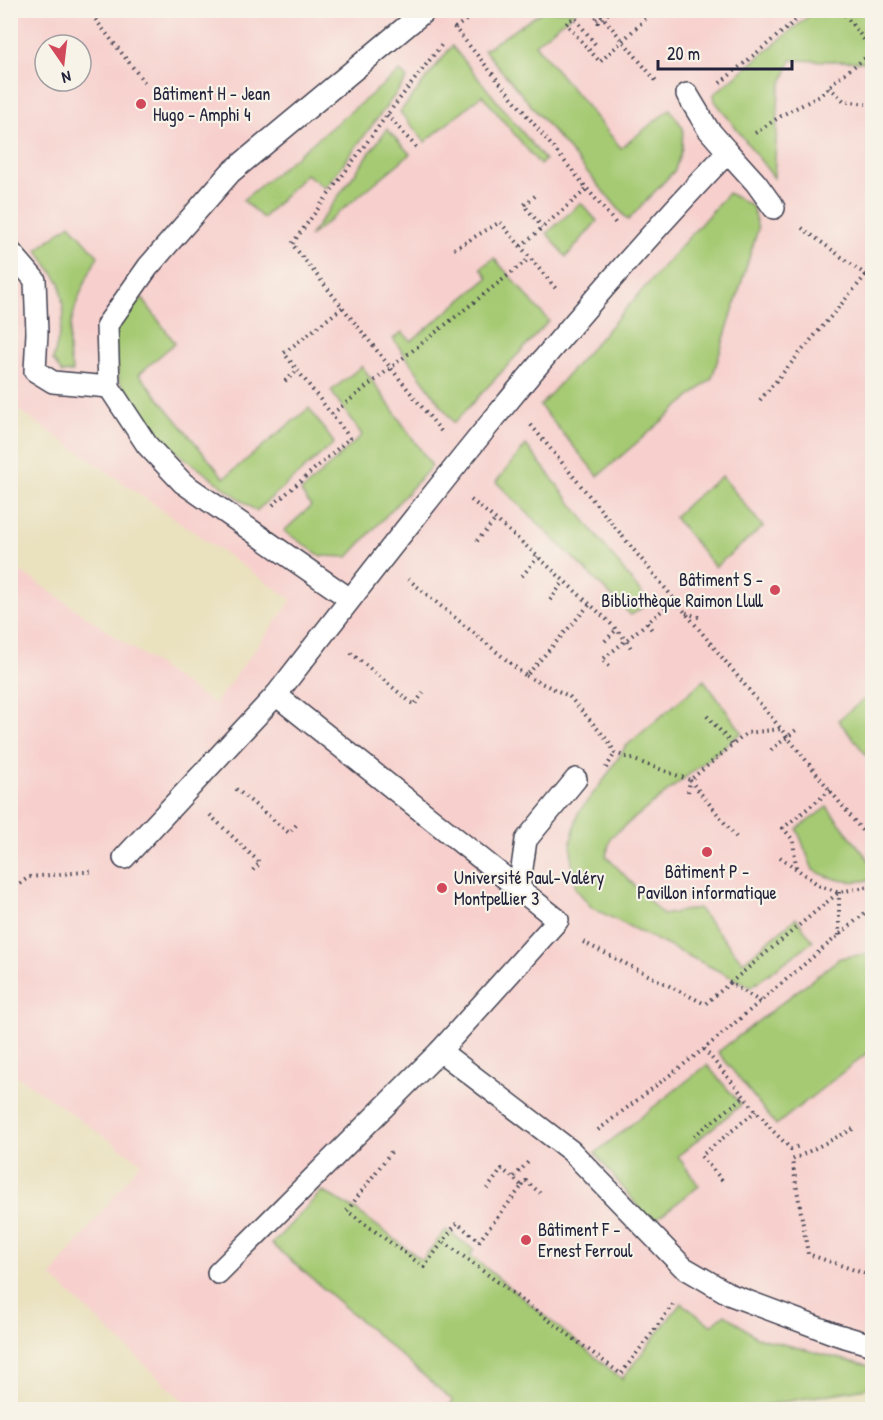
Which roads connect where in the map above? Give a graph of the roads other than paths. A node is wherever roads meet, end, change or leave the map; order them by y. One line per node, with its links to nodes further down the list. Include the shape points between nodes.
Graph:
1 (425, 11): 6 (lane, via 230,172 148,267 107,325)
2 (691, 99): 3 (lane, via 708,129)
3 (728, 152): 4 (lane); 7 (lane, via 638,249)
4 (774, 208)
5 (10, 251): 6 (lane, via 35,280 35,371 52,382)
6 (109, 387): 7 (lane, via 147,445 183,483)
7 (350, 599): 8 (lane)
8 (276, 695): 10 (lane); 11 (lane)
9 (576, 779): 11 (lane, via 526,840)
10 (124, 858)
11 (519, 889): 12 (lane, via 558,920)
12 (440, 1051): 13 (lane); 14 (lane, via 571,1151 683,1267 731,1295)
13 (218, 1273)
14 (873, 1345)

